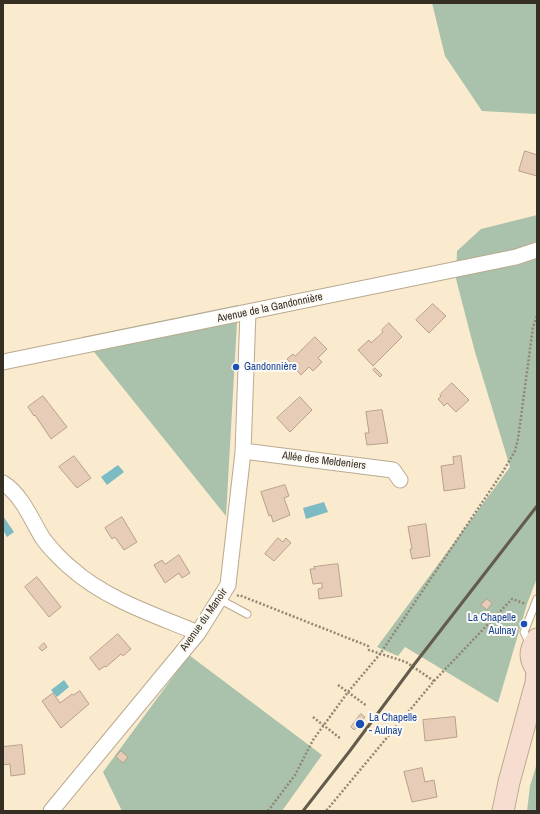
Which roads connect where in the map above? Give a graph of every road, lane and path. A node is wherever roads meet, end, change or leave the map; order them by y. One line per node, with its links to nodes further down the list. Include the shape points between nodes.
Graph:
1 (537, 250): 2 (street, Avenue de la Gandonnière, via 516,257)
2 (248, 312): 4 (street, Avenue de la Gandonnière); 5 (street, Avenue du Manoir)
3 (537, 316): 14 (path, via 533,327 515,451)
4 (3, 362)
5 (243, 452): 6 (street, Allée des Meldeniers, via 393,470); 9 (street, Avenue du Manoir, via 228,585)
6 (400, 480)
7 (3, 483): 12 (street, via 18,498 43,538 70,568 105,593)
8 (537, 598): 13 (lane, via 524,632)
9 (219, 599): 11 (lane); 12 (street, Avenue du Manoir); 14 (path, via 239,596 368,646 369,650)
10 (526, 604): 16 (path, via 512,599)
11 (247, 614)
12 (198, 633): 24 (street, Avenue du Manoir)
13 (534, 644): 15 (main road, via 531,656)
14 (380, 654): 16 (path, via 406,662); 18 (path)
15 (537, 670): 27 (main road, via 536,683)
16 (434, 681): 26 (path)
17 (338, 686): 18 (path)
18 (348, 692): 19 (path); 22 (path)
19 (367, 706)
20 (313, 718): 22 (path)
21 (537, 718): 28 (main road)
22 (323, 726): 23 (path); 25 (path, via 295,775)
23 (341, 739)
24 (51, 811)
25 (268, 811)
26 (326, 811)
27 (503, 811)
28 (513, 811)

